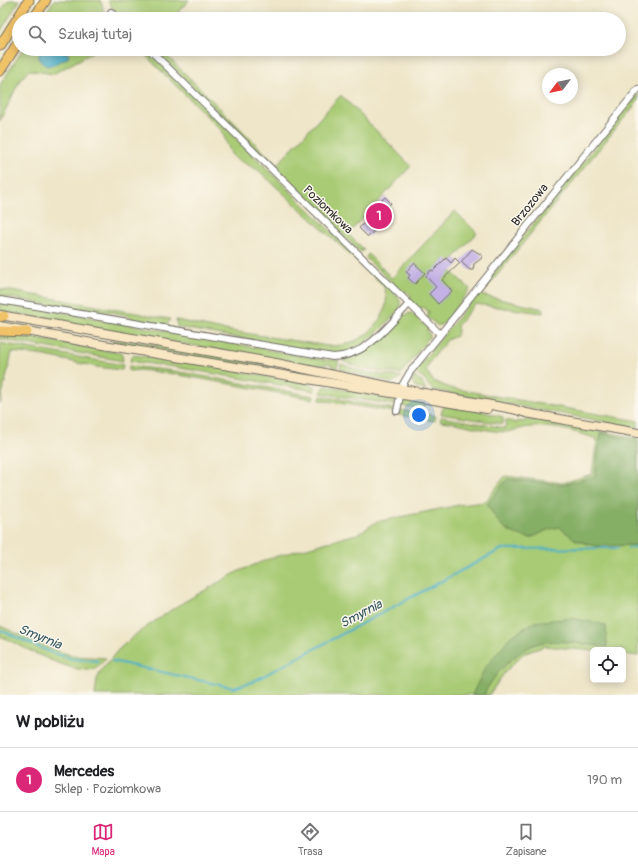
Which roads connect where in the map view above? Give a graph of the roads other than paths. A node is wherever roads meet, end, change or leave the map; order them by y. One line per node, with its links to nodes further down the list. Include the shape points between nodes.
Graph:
1 (29, 0): 3 (main road)
2 (46, 0): 4 (main road)
3 (22, 12)
4 (38, 12)
5 (11, 29): 6 (main road); 7 (main road)
6 (0, 40)
7 (0, 46)
8 (12, 52): 10 (main road)
9 (156, 56): 13 (street, Poziomkowa)
10 (0, 71)
11 (638, 89): 18 (street, Brzozowa)
12 (0, 300): 13 (street, via 333,357 346,356 365,348)
13 (409, 304): 18 (street, Poziomkowa)
14 (1, 316): 19 (main road, via 276,363)
15 (0, 326): 17 (main road)
16 (0, 331): 17 (main road)
17 (27, 332): 19 (main road)
18 (440, 334): 19 (street, via 408,374)
19 (401, 392): 20 (street); 21 (main road)
20 (397, 411)
21 (638, 433)

